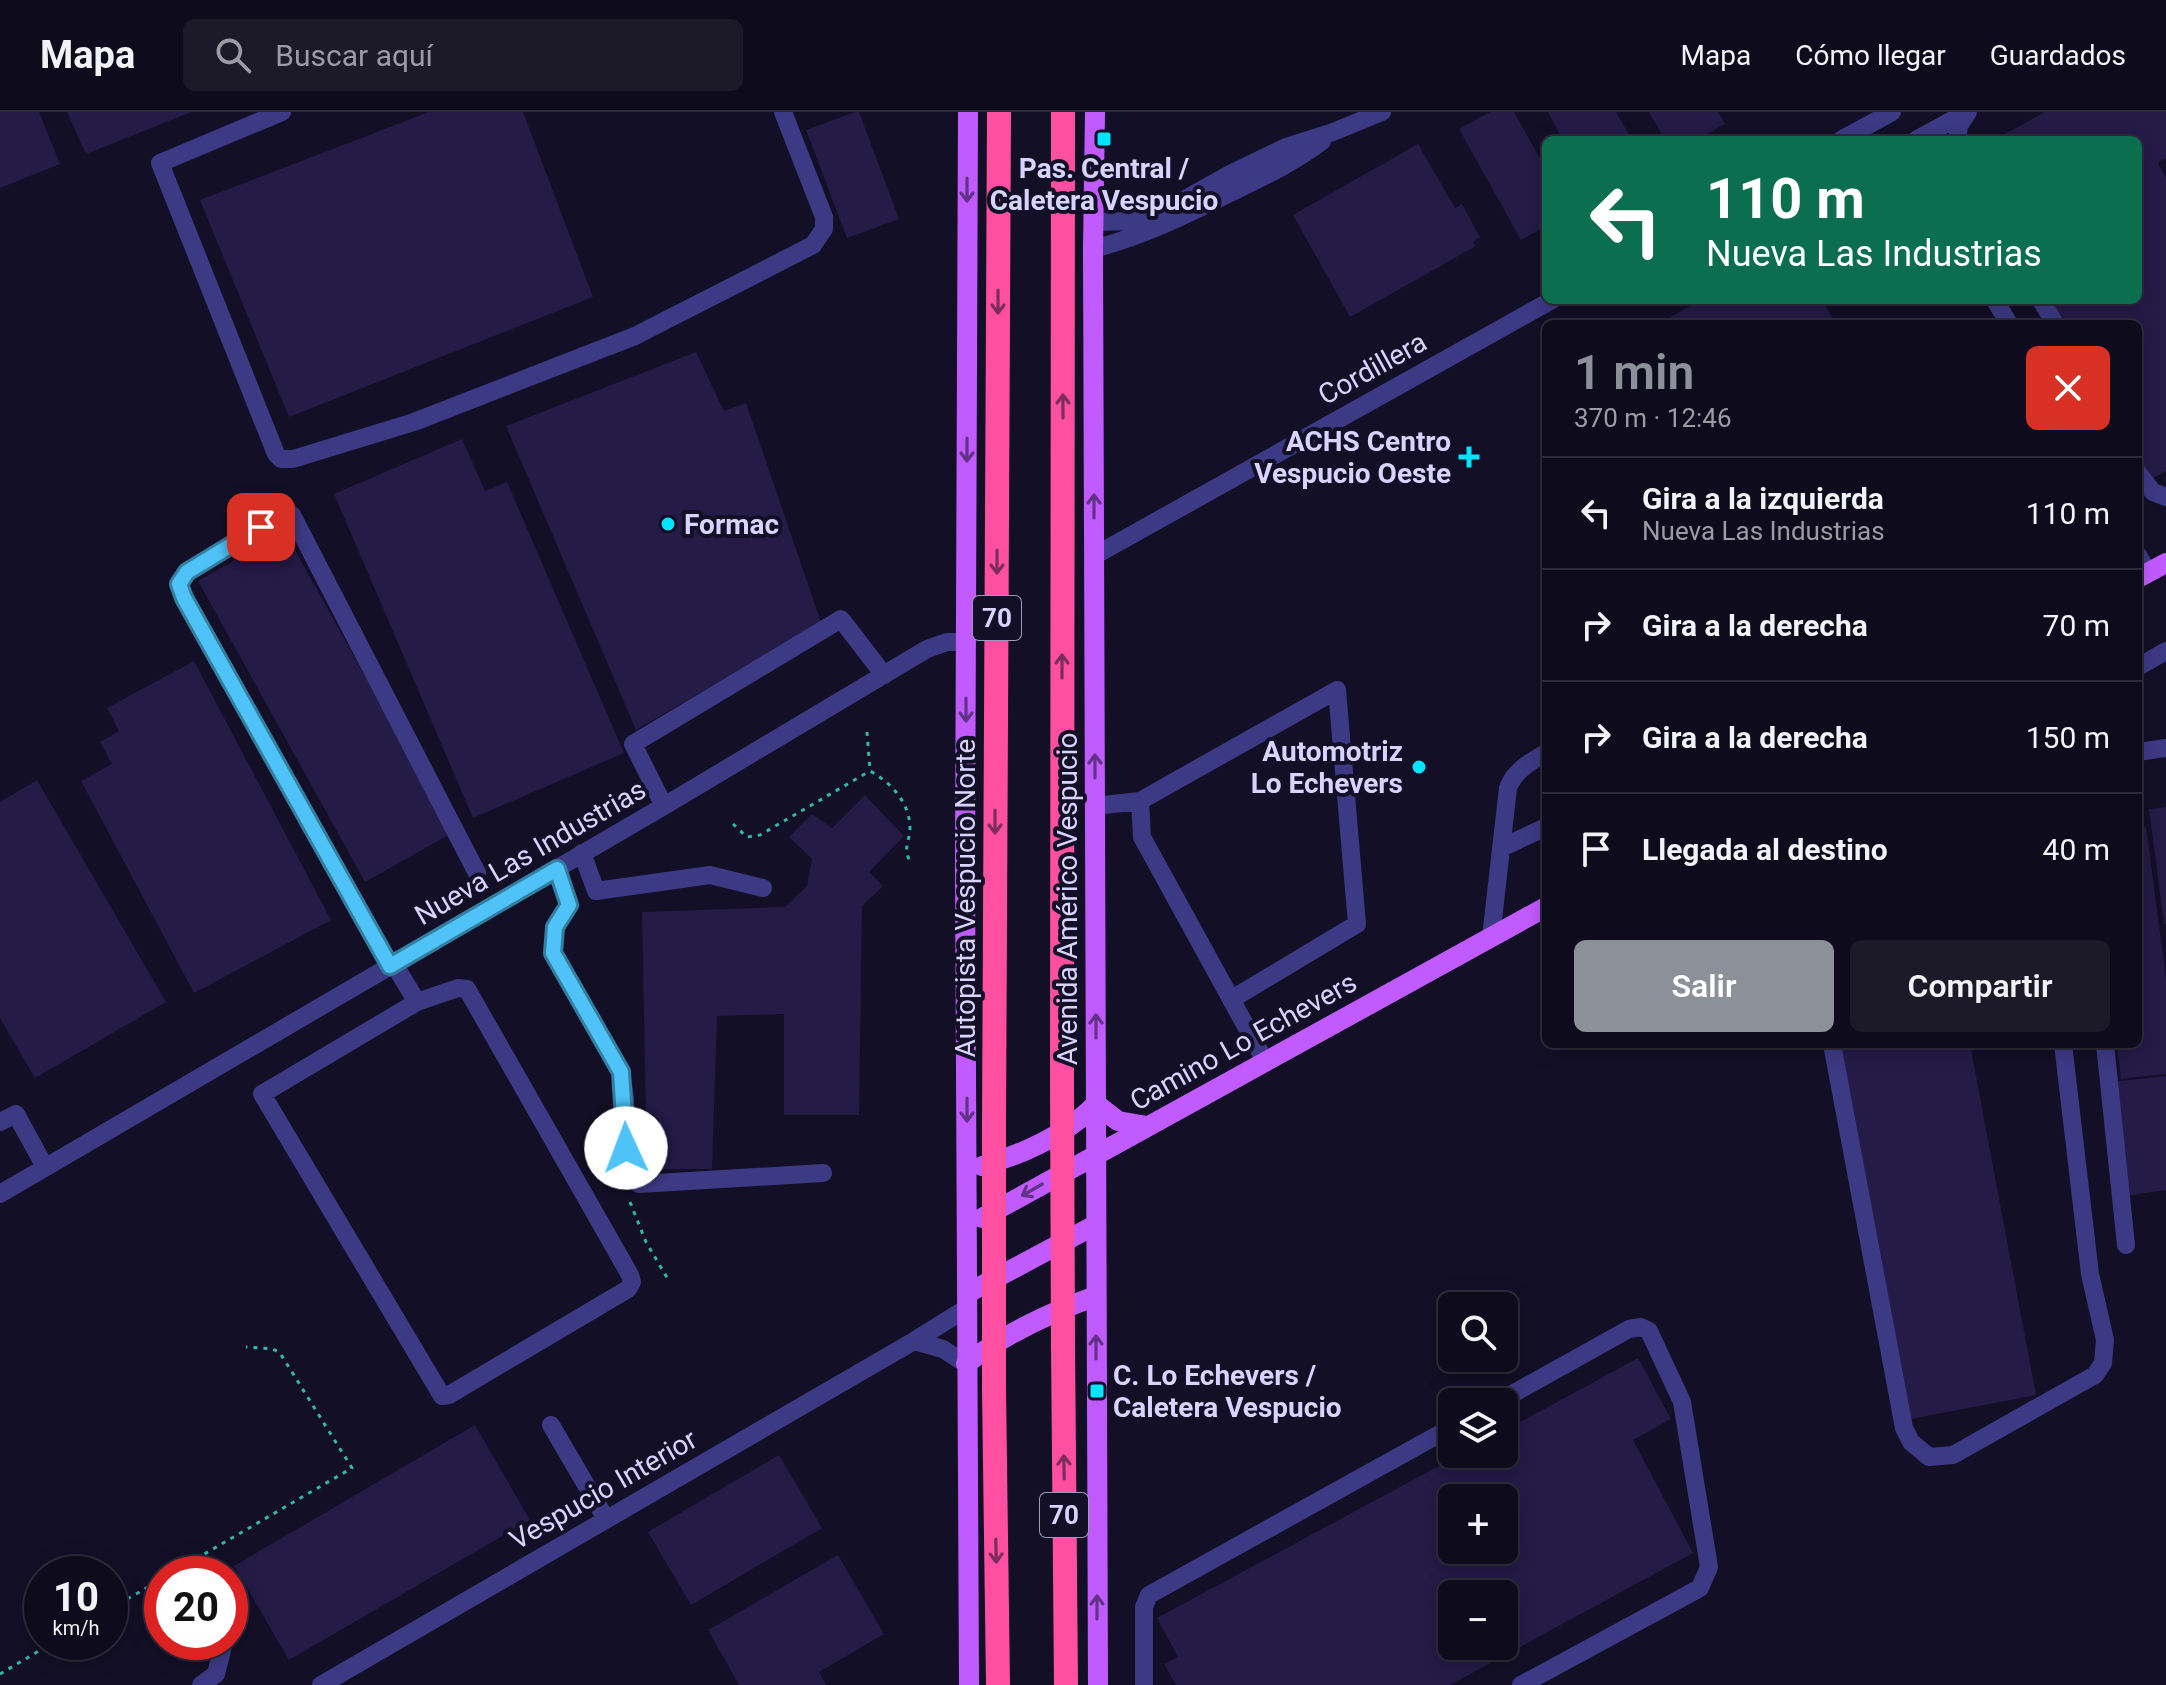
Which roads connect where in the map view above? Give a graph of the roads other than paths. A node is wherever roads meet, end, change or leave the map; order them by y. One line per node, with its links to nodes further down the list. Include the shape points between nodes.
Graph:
1 (282, 112): 2 (street, via 160,163 281,459 414,422 635,336 813,245 824,229 824,217)
2 (783, 112)
3 (968, 112): 20 (main road, one-way to 20)
4 (999, 112): 68 (highway, Autopista Vespucio Norte / 70, one-way to 68, bridge, via 994,1124)
5 (1063, 112): 69 (highway, 70, one-way to 5, bridge)
6 (1095, 112): 14 (main road, Avenida Américo Vespucio)
7 (1382, 112): 10 (street)
8 (1892, 112): 11 (street)
9 (1967, 112): 12 (street); 13 (street)
10 (1333, 132): 14 (street, via 1286,147 1158,214); 15 (street, via 1279,170 1180,217)
11 (1848, 136)
12 (1923, 136)
13 (1958, 136)
14 (1094, 222): 15 (main road, Avenida Américo Vespucio)
15 (1093, 249): 19 (main road, Avenida Américo Vespucio, one-way to 15)
16 (1545, 304): 19 (street, Cordillera)
17 (2142, 478): 18 (street, via 2153,492)
18 (2166, 497)
19 (1094, 556): 29 (main road, Avenida Américo Vespucio, one-way to 19)
20 (966, 642): 23 (street, Nueva Las Industrias, via 937,644); 50 (main road, one-way to 50)
21 (2166, 651): 22 (street)
22 (2142, 665)
23 (884, 675): 28 (street, Nueva Las Industrias); 28 (street, via 841,619 633,744)
24 (2166, 748): 25 (street)
25 (2142, 751)
26 (1542, 755): 31 (street, via 1512,776)
27 (1140, 801): 29 (street); 39 (street, via 1142,837); 39 (street, via 1337,690 1357,924)
28 (664, 806): 32 (street, Nueva Las Industrias)
29 (1095, 806): 45 (main road, Avenida Américo Vespucio, one-way to 29)
30 (1542, 829): 31 (street)
31 (1501, 848): 37 (street)
32 (582, 853): 33 (street, Nueva Las Industrias); 35 (street, via 596,891 710,875)
33 (557, 869): 38 (street, Nueva Las Industrias); 51 (street, via 569,905 555,927 553,953 621,1072 627,1173 639,1184)
34 (477, 873): 38 (street, via 292,515 285,512 187,572 179,584 184,598)
35 (763, 888)
36 (1542, 909): 37 (main road, Camino Lo Echevers)
37 (1491, 937): 44 (main road, Camino Lo Echevers)
38 (390, 966): 40 (street); 49 (street, Nueva Las Industrias)
39 (1232, 999): 44 (street)
40 (417, 1002): 40 (street, via 467,989 632,1282 442,1396 262,1094)
41 (1833, 1048): 42 (street, via 1904,1428 1929,1457 1953,1455 2095,1375 2103,1363 2105,1340 2090,1274)
42 (2063, 1048)
43 (2105, 1048): 55 (street)
44 (1265, 1061): 47 (main road, Camino Lo Echevers)
45 (1096, 1104): 47 (main road, via 1118,1121); 48 (main road, Avenida Américo Vespucio); 50 (main road, via 1036,1146)
46 (0, 1122): 49 (street, via 16,1114)
47 (1147, 1126): 48 (main road, Camino Lo Echevers)
48 (1096, 1153): 53 (main road, Avenida Américo Vespucio); 54 (main road, Camino Lo Echevers, one-way to 54)
49 (45, 1167): 52 (street, Nueva Las Industrias)
50 (967, 1171): 54 (main road)
51 (823, 1173)
52 (0, 1194)
53 (1095, 1225): 56 (main road, Avenida Américo Vespucio); 57 (main road)
54 (967, 1227): 57 (main road)
55 (2126, 1245)
56 (1096, 1296): 59 (main road, via 1021,1328); 70 (main road, Avenida Américo Vespucio, one-way to 56)
57 (968, 1300): 58 (street, Vespucio Interior); 59 (main road)
58 (914, 1341): 59 (street, via 943,1349); 63 (street, Vespucio Interior)
59 (966, 1364): 67 (main road)
60 (1518, 1391): 72 (street, via 1629,1329 1649,1331 1682,1402 1709,1567 1700,1588)
61 (551, 1425): 63 (street)
62 (1438, 1435): 71 (street, via 1149,1595 1144,1607)
63 (606, 1519): 66 (street, Vespucio Interior)
64 (220, 1660): 65 (street, via 216,1674)
65 (201, 1685)
66 (321, 1685)
67 (969, 1685)
68 (998, 1685)
69 (1066, 1685)
70 (1098, 1685)
71 (1144, 1685)
72 (1521, 1685)

